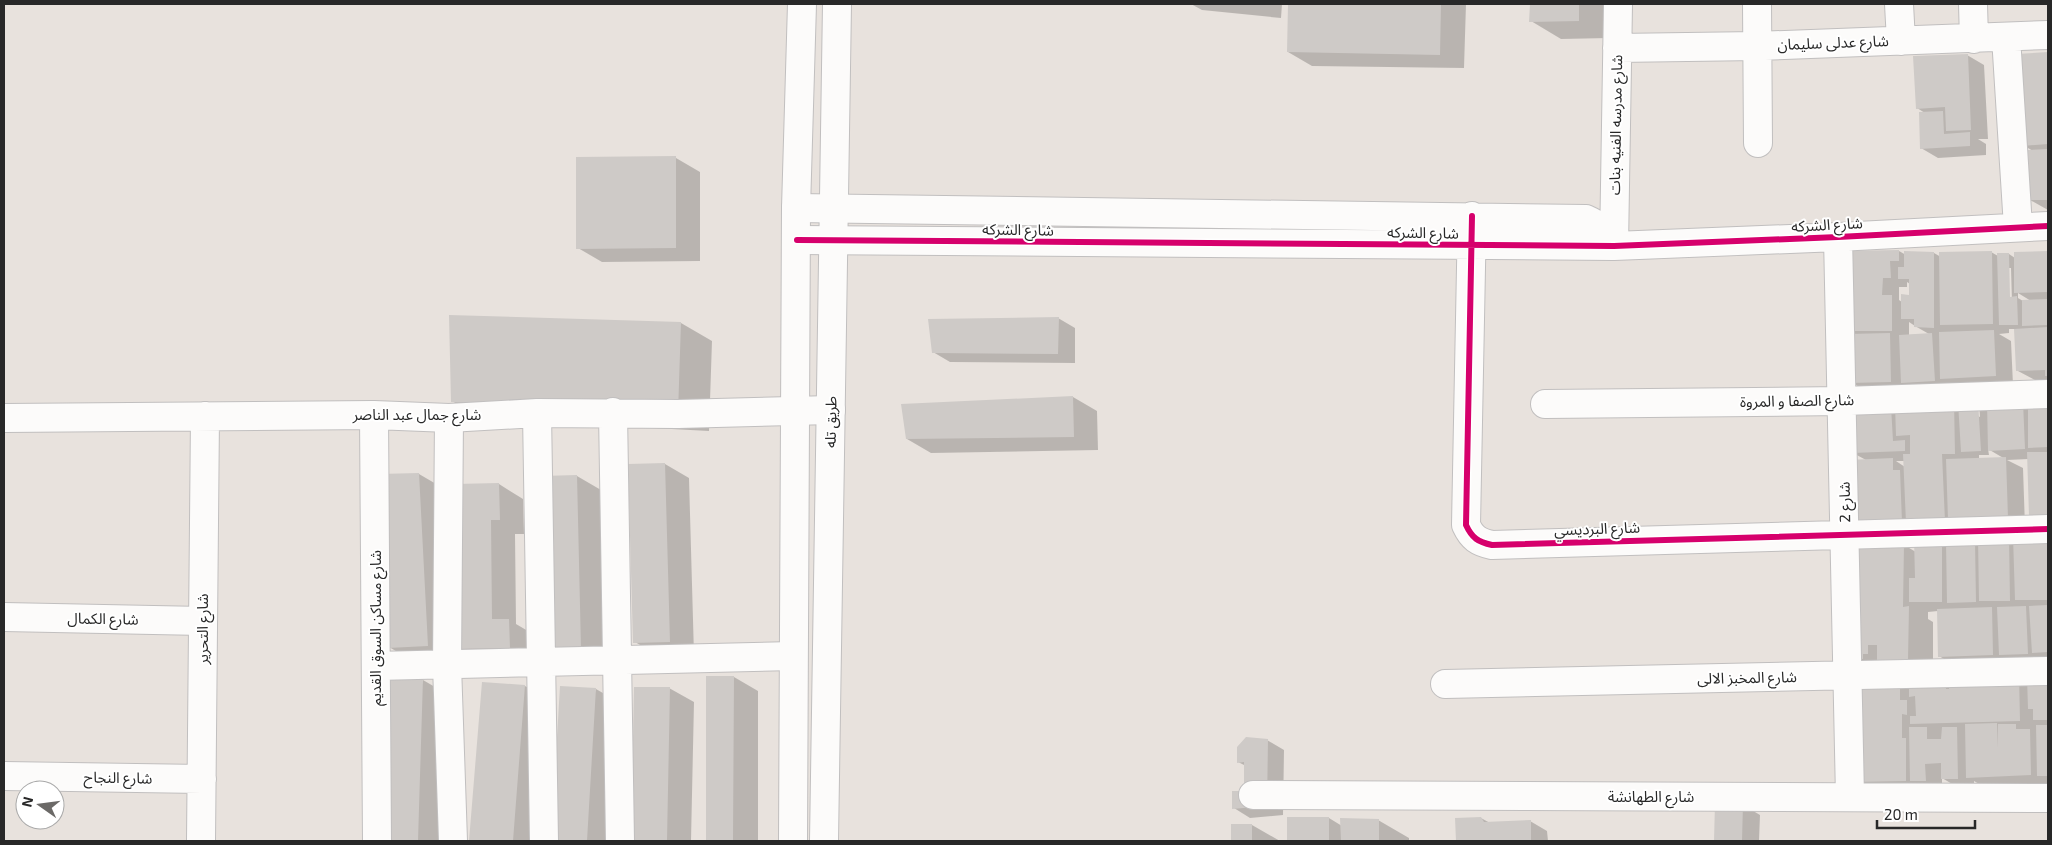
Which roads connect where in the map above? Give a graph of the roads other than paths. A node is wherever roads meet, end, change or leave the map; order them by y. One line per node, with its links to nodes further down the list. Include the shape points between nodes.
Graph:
1 (802, 4): 14 (street)
2 (837, 4): 15 (street, طريق تله)
3 (1618, 4): 12 (street, شارع مدرسه الفنيه بنات)
4 (1758, 4): 11 (street)
5 (1899, 4): 10 (street)
6 (1973, 4): 9 (street)
7 (2048, 35): 8 (street, شارع عدلى سليمان)
8 (2006, 37): 9 (street, شارع عدلى سليمان); 18 (street)
9 (1974, 38): 10 (street, شارع عدلى سليمان)
10 (1901, 41): 11 (street, شارع عدلى سليمان)
11 (1757, 46): 12 (street, شارع عدلى سليمان); 13 (street)
12 (1617, 48): 23 (street, شارع مدرسه الفنيه بنات)
13 (1758, 143)
14 (796, 208): 15 (street, شارع الشركه); 20 (street)
15 (834, 208): 16 (street, شارع الشركه); 21 (street, طريق تله)
16 (1472, 216): 22 (street, شارع البرديسي); 23 (street, شارع الشركه, via 1586,219 1599,224)
17 (2048, 226): 18 (street, شارع الشركه)
18 (2018, 227): 19 (street, شارع الشركه)
19 (1838, 238): 23 (street, شارع الشركه); 25 (street, شارع 2)
20 (796, 240): 21 (street, شارع الشركه); 28 (street)
21 (833, 240): 22 (street, شارع الشركه); 27 (street, طريق تله)
22 (1471, 246): 23 (street, شارع الشركه); 36 (street, شارع البرديسي, via 1466,525 1471,536 1480,543)
23 (1614, 246)
24 (2048, 394): 25 (street, شارع الصفا و المروة)
25 (1843, 401): 26 (street, شارع الصفا و المروة); 36 (street, شارع 2)
26 (1545, 404)
27 (831, 410): 28 (street, شارع جمال عبد الناصر); 58 (street, طريق تله)
28 (796, 411): 29 (street, شارع جمال عبد الناصر); 39 (street)
29 (613, 412): 30 (street, شارع جمال عبد الناصر); 40 (street)
30 (537, 413): 34 (street, شارع جمال عبد الناصر); 41 (street)
31 (374, 415): 32 (street, شارع جمال عبد الناصر); 34 (street, شارع جمال عبد الناصر); 43 (street, شارع مساكن السوق القديم)
32 (205, 416): 33 (street, شارع جمال عبد الناصر); 38 (street, شارع التحرير)
33 (4, 418)
34 (449, 418): 42 (street)
35 (2048, 529): 36 (street, شارع البرديسي)
36 (1846, 534): 45 (street, شارع 2)
37 (4, 617): 38 (street, شارع الكمال)
38 (203, 621): 48 (street, شارع التحرير)
39 (793, 656): 40 (street); 57 (street)
40 (617, 661): 41 (street); 56 (street)
41 (541, 662): 42 (street); 55 (street)
42 (447, 665): 43 (street); 54 (street)
43 (376, 666): 53 (street, شارع مساكن السوق القديم)
44 (2048, 671): 45 (street, شارع المخبز الالى)
45 (1848, 677): 46 (street, شارع المخبز الالى); 50 (street, شارع 2)
46 (1446, 684)
47 (4, 776): 48 (street, شارع النجاح)
48 (202, 779): 52 (street, شارع التحرير)
49 (1253, 795): 50 (street, شارع الطهانشة)
50 (1850, 798): 51 (street, شارع الطهانشة)
51 (2048, 798)
52 (201, 841)
53 (377, 841)
54 (453, 841)
55 (544, 841)
56 (620, 841)
57 (793, 841)
58 (824, 841)

